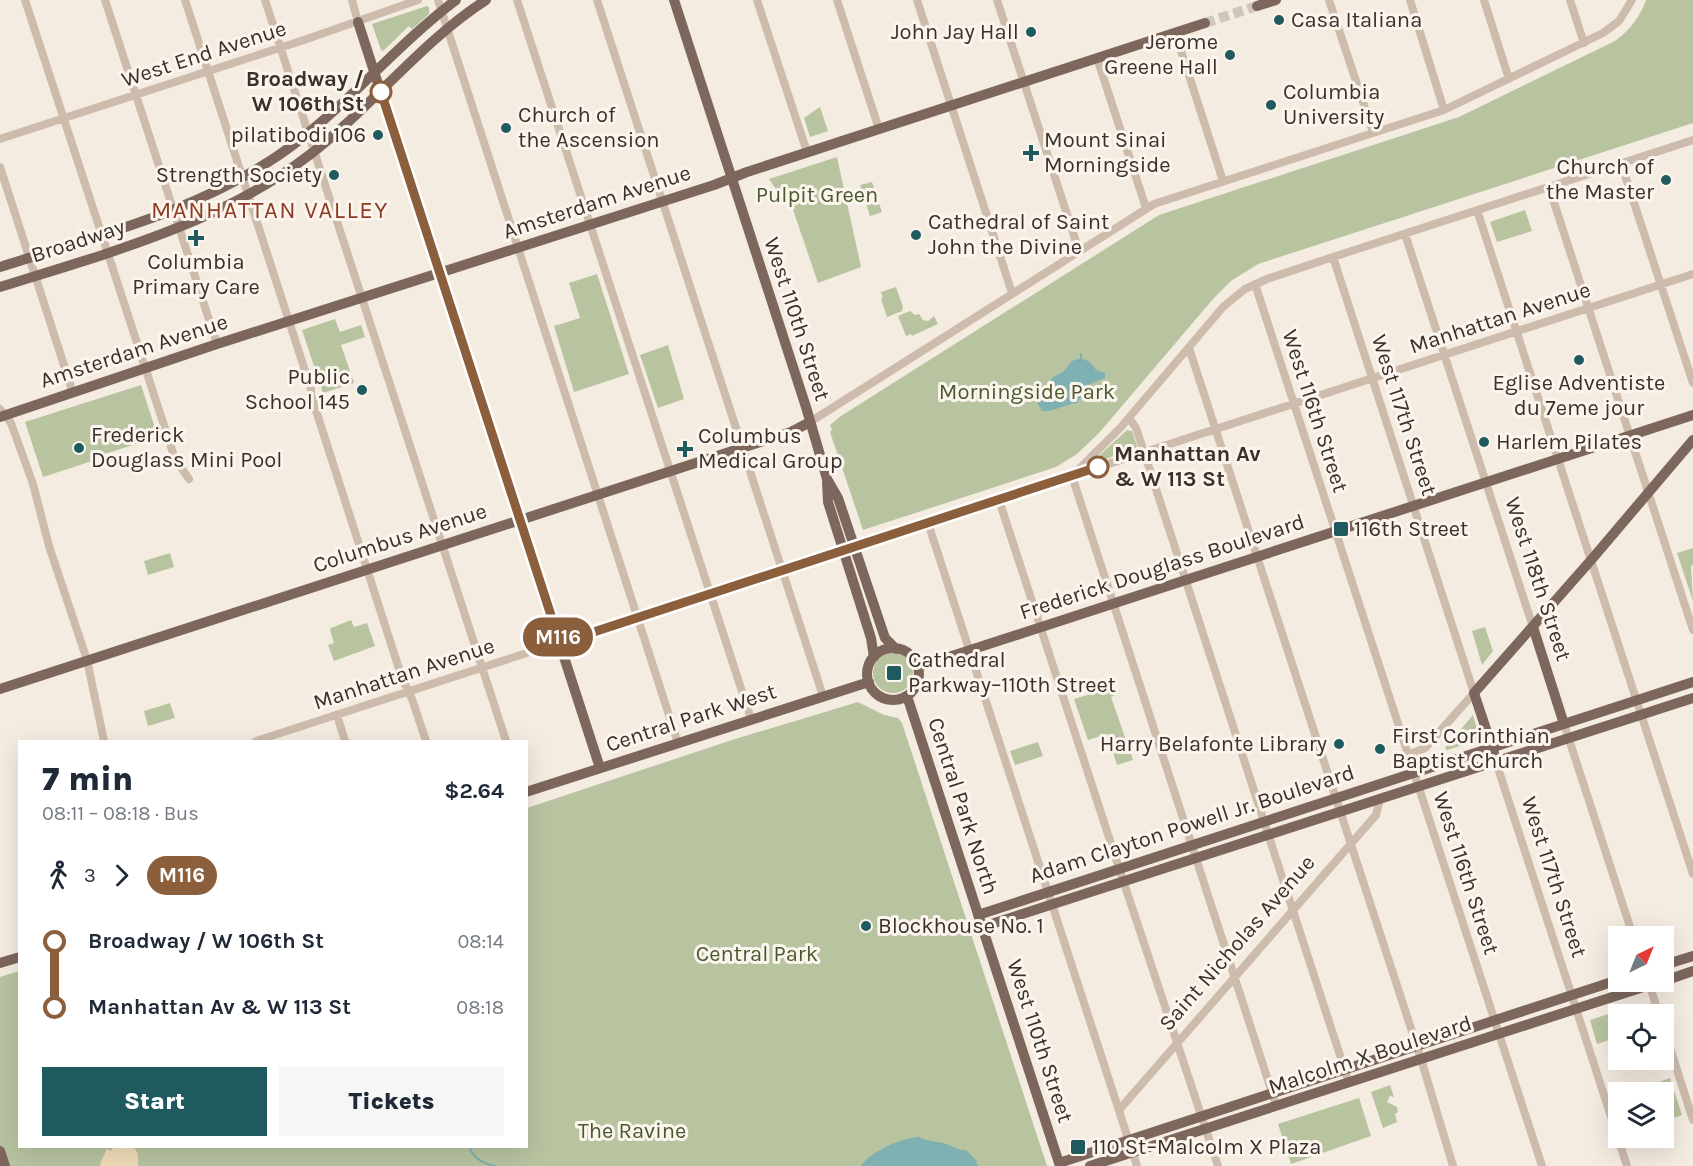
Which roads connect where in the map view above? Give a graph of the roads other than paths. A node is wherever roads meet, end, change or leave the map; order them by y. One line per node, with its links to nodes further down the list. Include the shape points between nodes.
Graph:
1 (25, 0): 40 (street)
2 (105, 0): 37 (street)
3 (185, 0): 32 (street)
4 (265, 0): 30 (street)
5 (352, 0): 25 (street)
6 (417, 0): 25 (street, West End Avenue)
7 (438, 0): 24 (street)
8 (456, 0): 24 (main road, Broadway)
9 (486, 0): 27 (main road, Broadway)
10 (517, 0): 59 (street)
11 (597, 0): 55 (street)
12 (674, 0): 51 (main road, West 110th Street)
13 (757, 0): 47 (street)
14 (837, 0): 41 (street)
15 (917, 0): 38 (street)
16 (997, 0): 35 (street)
17 (1276, 0): 23 (main road)
18 (1329, 0): 43 (street)
19 (1410, 0): 39 (street)
20 (1484, 0): 34 (street)
21 (1570, 0): 29 (street)
22 (1632, 0): 29 (street, via 1611,28)
23 (1257, 6)
24 (441, 11): 27 (street); 33 (main road, Broadway)
25 (358, 22): 30 (street, West End Avenue); 33 (main road)
26 (1205, 23): 28 (main road, Amsterdam Avenue)
27 (448, 30): 36 (main road, Broadway); 63 (street)
28 (1175, 32): 31 (main road, Amsterdam Avenue); 52 (street)
29 (1584, 43): 34 (street)
30 (281, 48): 32 (street, West End Avenue); 42 (street)
31 (1097, 58): 35 (main road, Amsterdam Avenue); 56 (street)
32 (208, 72): 37 (street, West End Avenue); 50 (street)
33 (374, 72): 36 (main road); 42 (main road, Broadway)
34 (1509, 79): 39 (street)
35 (1025, 81): 38 (main road, Amsterdam Avenue); 64 (street)
36 (381, 92): 46 (main road, Broadway); 69 (main road)
37 (136, 95): 40 (street, West End Avenue); 57 (street)
38 (952, 105): 41 (main road, Amsterdam Avenue); 75 (street)
39 (1443, 110): 43 (street)
40 (64, 119): 44 (street, West End Avenue); 62 (street)
41 (879, 129): 47 (main road, Amsterdam Avenue)
42 (308, 132): 46 (street); 50 (main road, Broadway)
43 (1373, 132): 52 (street)
44 (0, 139)
45 (1693, 140): 48 (street)
46 (314, 151): 54 (main road, Broadway); 76 (street)
47 (807, 152): 51 (main road, Amsterdam Avenue)
48 (1621, 164): 53 (street); 73 (street)
49 (0, 167): 67 (street)
50 (242, 177): 54 (street); 57 (main road, Broadway)
51 (731, 179): 55 (main road, Amsterdam Avenue); 91 (main road, West 110th Street)
52 (1223, 181): 56 (street)
53 (1549, 187): 58 (street); 77 (street)
54 (248, 195): 60 (main road, Broadway); 78 (street)
55 (663, 201): 59 (main road, Amsterdam Avenue); 95 (street)
56 (1146, 208): 64 (street)
57 (174, 210): 60 (street); 62 (main road, Broadway)
58 (1477, 210): 61 (street); 79 (street)
59 (590, 225): 63 (main road, Amsterdam Avenue); 98 (street)
60 (179, 227): 65 (main road, Broadway); 80 (street)
61 (1405, 234): 66 (street); 82 (street, West 118th Street)
62 (101, 235): 65 (street); 67 (main road, Broadway)
63 (518, 249): 69 (main road, Amsterdam Avenue); 103 (street)
64 (1079, 250): 75 (street)
65 (107, 253): 71 (main road, Broadway); 83 (street)
66 (1333, 257): 72 (street); 84 (street, West 117th Street)
67 (29, 258): 68 (main road, Broadway); 71 (street)
68 (0, 267)
69 (440, 274): 76 (main road, Amsterdam Avenue); 106 (main road)
70 (1693, 274): 73 (street, Manhattan Avenue)
71 (35, 276): 74 (main road, Broadway); 86 (street)
72 (1256, 284): 81 (street, via 1228,302); 87 (street, West 116th Street)
73 (1661, 285): 77 (street, Manhattan Avenue); 85 (street)
74 (0, 287)
75 (1012, 293): 91 (street)
76 (362, 297): 78 (main road, Amsterdam Avenue); 109 (street)
77 (1590, 308): 79 (street, Manhattan Avenue); 93 (street)
78 (290, 321): 80 (main road, Amsterdam Avenue); 113 (street)
79 (1516, 332): 82 (street, Manhattan Avenue); 97 (street)
80 (217, 344): 83 (main road, Amsterdam Avenue)
81 (1189, 348): 90 (street); 92 (street)
82 (1444, 355): 84 (street, Manhattan Avenue); 101 (street, West 118th Street)
83 (145, 369): 86 (main road, Amsterdam Avenue); 100 (street, via 175,459)
84 (1372, 378): 87 (street, Manhattan Avenue); 105 (street, West 117th Street)
85 (1693, 383)
86 (73, 393): 88 (main road, Amsterdam Avenue)
87 (1294, 404): 92 (street, Manhattan Avenue); 108 (street, West 116th Street)
88 (1, 413): 126 (street, via 11,423 33,484)
89 (1693, 415): 93 (main road, Frederick Douglass Boulevard)
90 (1129, 418): 96 (street); 99 (street)
91 (810, 422): 95 (main road, Columbus Avenue); 110 (main road, West 110th Street, via 827,479 828,502)
92 (1217, 429): 96 (street, Manhattan Avenue); 111 (street)
93 (1630, 435): 97 (main road, Frederick Douglass Boulevard); 102 (street)
94 (1693, 440): 102 (main road)
95 (743, 448): 98 (main road, Columbus Avenue); 114 (street)
96 (1144, 452): 99 (street, Manhattan Avenue); 115 (street)
97 (1558, 459): 101 (main road, Frederick Douglass Boulevard); 112 (street)
98 (670, 471): 103 (main road, Columbus Avenue); 116 (street)
99 (1072, 476): 104 (street, Manhattan Avenue); 117 (street)
100 (189, 479)
101 (1486, 482): 105 (main road, Frederick Douglass Boulevard); 120 (street, West 118th Street)
102 (1648, 492): 112 (main road); 121 (street)
103 (598, 495): 106 (main road, Columbus Avenue); 118 (street)
104 (999, 500): 107 (street, Manhattan Avenue); 119 (street)
105 (1413, 506): 108 (main road, Frederick Douglass Boulevard); 133 (street, West 117th Street)
106 (520, 520): 109 (main road, Columbus Avenue); 122 (main road)
107 (928, 523): 110 (street, Manhattan Avenue); 124 (street)
108 (1335, 531): 111 (main road, Frederick Douglass Boulevard); 150 (street, West 116th Street)
109 (442, 545): 113 (main road, Columbus Avenue); 128 (street)
110 (848, 549): 114 (street, Manhattan Avenue); 123 (main road, West 110th Street, via 885,638); 125 (main road, West 110th Street)
111 (1258, 556): 115 (main road, Frederick Douglass Boulevard); 156 (street)
112 (1592, 559): 120 (main road); 137 (street)
113 (368, 569): 126 (main road, Columbus Avenue); 132 (street)
114 (783, 570): 116 (street, Manhattan Avenue); 134 (street)
115 (1185, 580): 117 (main road, Frederick Douglass Boulevard); 159 (street)
116 (710, 594): 118 (street, Manhattan Avenue); 140 (street)
117 (1113, 603): 119 (main road, Frederick Douglass Boulevard); 162 (street)
118 (638, 617): 122 (street, Manhattan Avenue); 148 (street)
119 (1040, 627): 124 (main road, Frederick Douglass Boulevard); 164 (street)
120 (1533, 627): 133 (main road); 141 (main road, West 118th Street)
121 (1693, 630)
122 (560, 643): 128 (street, Manhattan Avenue); 152 (main road)
123 (896, 649): 125 (main road, via 885,649); 127 (main road, via 911,655)
124 (969, 650): 127 (main road, Frederick Douglass Boulevard); 167 (street)
125 (874, 657): 129 (main road, via 868,669)
126 (87, 660): 131 (main road, Columbus Avenue); 143 (street)
127 (918, 667): 135 (main road, via 917,684)
128 (482, 668): 132 (street, Manhattan Avenue); 147 (street)
129 (868, 682): 134 (main road, Central Park West); 135 (main road, via 884,698)
130 (1693, 682): 137 (main road, Adam Clayton Powell Jr. Boulevard)
131 (0, 689)
132 (408, 692): 138 (street, Manhattan Avenue); 146 (street)
133 (1474, 693): 149 (main road, West 117th Street); 150 (street, via 1425,748)
134 (823, 696): 140 (main road, Central Park West)
135 (907, 696): 170 (main road, Central Park North)
136 (1693, 698): 139 (main road, Adam Clayton Powell Jr. Boulevard)
137 (1636, 701): 139 (street); 141 (main road, Adam Clayton Powell Jr. Boulevard)
138 (337, 715): 144 (street, Manhattan Avenue); 145 (street)
139 (1641, 715): 142 (main road, Adam Clayton Powell Jr. Boulevard); 165 (street)
140 (751, 719): 148 (main road, Central Park West)
141 (1564, 724): 142 (street, West 118th Street); 149 (main road, Adam Clayton Powell Jr. Boulevard)
142 (1569, 738): 151 (main road, Adam Clayton Powell Jr. Boulevard); 171 (street, West 118th Street)
143 (105, 740)
144 (262, 740)
145 (345, 740)
146 (426, 740)
147 (506, 740)
148 (678, 743): 152 (main road, Central Park West)
149 (1492, 747): 151 (main road, West 117th Street); 153 (main road, Adam Clayton Powell Jr. Boulevard)
150 (1408, 754): 153 (street, West 116th Street)
151 (1496, 762): 154 (main road, Adam Clayton Powell Jr. Boulevard); 182 (street, West 117th Street)
152 (600, 768): 155 (main road, Central Park West)
153 (1414, 773): 154 (street, West 116th Street); 156 (main road, Adam Clayton Powell Jr. Boulevard)
154 (1418, 787): 157 (main road, Adam Clayton Powell Jr. Boulevard); 184 (street, West 116th Street)
155 (528, 791)
156 (1336, 798): 158 (street); 159 (main road, Adam Clayton Powell Jr. Boulevard)
157 (1380, 799): 158 (main road, Adam Clayton Powell Jr. Boulevard); 161 (street, Saint Nicholas Avenue, via 1378,812)
158 (1341, 812): 160 (main road, Adam Clayton Powell Jr. Boulevard); 161 (street)
159 (1264, 821): 160 (street); 162 (main road, Adam Clayton Powell Jr. Boulevard)
160 (1268, 836): 163 (main road, Adam Clayton Powell Jr. Boulevard); 169 (street)
161 (1351, 843): 169 (street, Saint Nicholas Avenue); 187 (street)
162 (1191, 845): 163 (street); 164 (main road, Adam Clayton Powell Jr. Boulevard)
163 (1196, 860): 166 (main road, Adam Clayton Powell Jr. Boulevard); 178 (street)
164 (1119, 868): 166 (street); 167 (main road, Adam Clayton Powell Jr. Boulevard)
165 (1693, 874)
166 (1123, 883): 168 (main road, Adam Clayton Powell Jr. Boulevard); 186 (street)
167 (1048, 892): 168 (street); 170 (main road, Adam Clayton Powell Jr. Boulevard)
168 (1052, 906): 172 (main road, Adam Clayton Powell Jr. Boulevard); 194 (street)
169 (1292, 910): 178 (street, Saint Nicholas Avenue); 190 (street)
170 (978, 915): 172 (main road, Central Park North)
171 (1630, 926)
172 (982, 927): 201 (main road, West 110th Street)
173 (1693, 956): 176 (main road)
174 (18, 958): 175 (main road)
175 (0, 963)
176 (1674, 963)
177 (1693, 971): 179 (main road, Malcolm X Boulevard)
178 (1234, 977): 186 (street, Saint Nicholas Avenue); 192 (street)
179 (1674, 977)
180 (1608, 983): 182 (main road, Malcolm X Boulevard)
181 (1623, 992): 183 (main road, Malcolm X Boulevard)
182 (1572, 996): 183 (street, West 117th Street); 184 (main road, Malcolm X Boulevard)
183 (1577, 1009): 185 (main road, Malcolm X Boulevard); 208 (street, West 117th Street)
184 (1496, 1021): 185 (street, West 116th Street); 187 (main road, Malcolm X Boulevard)
185 (1500, 1034): 188 (main road, Malcolm X Boulevard); 207 (street, West 116th Street)
186 (1176, 1043): 194 (street, Saint Nicholas Avenue); 195 (street)
187 (1417, 1047): 188 (street); 190 (main road, Malcolm X Boulevard)
188 (1421, 1059): 191 (main road, Malcolm X Boulevard); 206 (street)
189 (1674, 1060): 196 (street)
190 (1344, 1070): 191 (street); 192 (main road, Malcolm X Boulevard)
191 (1349, 1083): 193 (main road, Malcolm X Boulevard)
192 (1273, 1093): 193 (street); 195 (main road, Malcolm X Boulevard)
193 (1276, 1105): 197 (main road, Malcolm X Boulevard)
194 (1119, 1110): 198 (street)
195 (1201, 1117): 197 (street); 198 (main road, Malcolm X Boulevard)
196 (1693, 1120)
197 (1205, 1129): 200 (main road, Malcolm X Boulevard); 205 (street)
198 (1128, 1140): 200 (street); 201 (main road, Malcolm X Boulevard)
199 (0, 1151): 202 (main road)
200 (1133, 1153): 203 (main road, Malcolm X Boulevard); 204 (street)
201 (1059, 1164)
202 (5, 1166)
203 (1090, 1166)
204 (1137, 1166)
205 (1218, 1166)
206 (1454, 1166)
207 (1542, 1166)
208 (1627, 1166)

